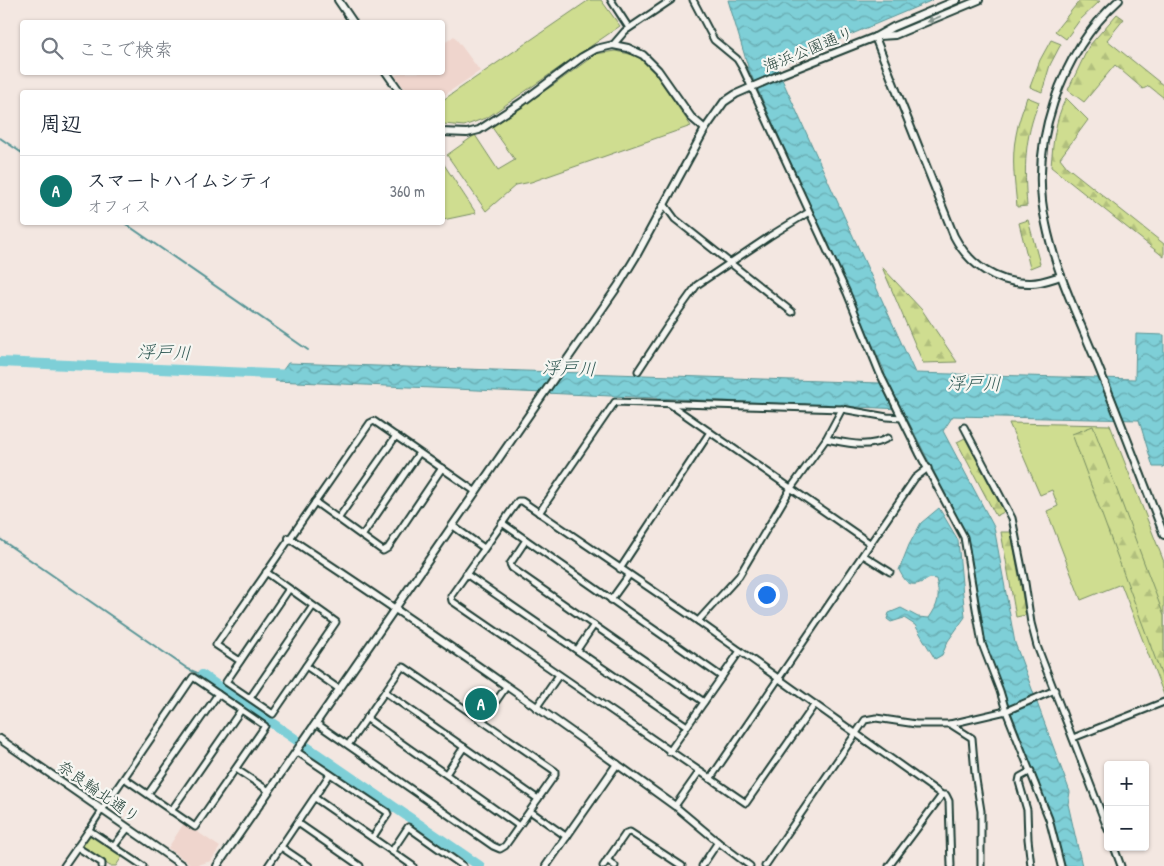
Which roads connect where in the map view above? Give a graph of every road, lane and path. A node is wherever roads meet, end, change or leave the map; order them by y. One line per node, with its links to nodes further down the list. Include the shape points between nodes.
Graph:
1 (338, 0): 8 (street)
2 (610, 0): 9 (street)
3 (671, 0): 9 (street)
4 (693, 0): 13 (street, via 714,40 737,60)
5 (957, 0): 10 (street, 海浜公園通り)
6 (979, 0): 10 (street, 海浜公園通り, one-way to 10, via 895,35)
7 (1118, 0): 20 (street, via 1082,41 1051,107 1042,188 1045,223)
8 (352, 20)
9 (629, 28): 11 (street)
10 (875, 37): 13 (street, 海浜公園通り); 20 (street, via 961,249 984,270 1009,282 1033,283)
11 (613, 45): 15 (street, via 644,55 691,117); 16 (street, via 582,57 479,130)
12 (388, 75): 14 (street)
13 (751, 88): 15 (street, 海浜公園通り, via 724,102); 18 (street)
14 (399, 90)
15 (705, 129): 17 (street, 海浜公園通り)
16 (445, 132)
17 (664, 204): 19 (street, via 675,219); 35 (street, 海浜公園通り, via 618,286)
18 (809, 212): 19 (street); 25 (street)
19 (731, 263): 21 (street); 22 (street, via 697,285)
20 (1061, 276): 41 (street)
21 (792, 312)
22 (638, 371)
23 (671, 404): 24 (street); 27 (street); 37 (street, via 615,402)
24 (842, 408): 25 (street, via 886,418); 30 (street)
25 (902, 418): 33 (street)
26 (964, 427): 68 (street, via 1012,518 1031,623)
27 (710, 432): 34 (street); 48 (street)
28 (396, 436): 31 (street); 36 (street, via 374,421 370,423); 38 (street)
29 (888, 438): 30 (street, via 872,445)
30 (826, 439): 34 (street)
31 (420, 453): 32 (street); 42 (street)
32 (442, 468): 35 (street); 42 (street, via 388,548 383,550)
33 (928, 468): 45 (street, via 915,478); 77 (street, via 966,541 982,644)
34 (791, 488): 45 (street); 57 (street, via 739,576)
35 (476, 492): 40 (street, 海浜公園通り)
36 (314, 502): 38 (street); 43 (street)
37 (539, 513): 39 (street, via 518,501); 48 (street)
38 (338, 519): 42 (street)
39 (502, 523): 44 (street); 46 (street)
40 (453, 526): 46 (street); 56 (street, 海浜公園通り)
41 (1164, 535)
42 (362, 536)
43 (289, 538): 49 (street); 56 (street)
44 (526, 540): 54 (street); 58 (street, via 510,564 512,568)
45 (871, 544): 47 (street)
46 (484, 548): 51 (street)
47 (863, 555): 50 (street); 65 (street)
48 (620, 569): 52 (street)
49 (266, 572): 53 (street); 61 (street, via 216,645)
50 (890, 572)
51 (466, 574): 59 (street); 63 (street, via 451,596 452,601)
52 (629, 575): 54 (street); 57 (street)
53 (290, 589): 55 (street); 61 (street)
54 (611, 600): 64 (street)
55 (314, 606): 62 (street, via 336,622); 71 (street)
56 (395, 608): 66 (street); 67 (street, 海浜公園通り)
57 (698, 621): 60 (street)
58 (594, 625): 59 (street); 72 (street)
59 (577, 650): 82 (street)
60 (740, 651): 64 (street); 65 (street)
61 (240, 662): 71 (street, via 226,682)
62 (306, 666): 67 (street); 71 (street, via 273,714)
63 (559, 675): 75 (street); 89 (street)
64 (722, 677): 72 (street)
65 (779, 679): 74 (street); 97 (street)
66 (506, 687): 75 (street); 79 (street)
67 (340, 689): 80 (street, 海浜公園通り)
68 (1055, 690): 77 (street); 84 (street)
69 (385, 692): 78 (street); 79 (street, via 404,667); 87 (street)
70 (218, 694): 76 (street); 96 (street, via 194,677); 99 (street)
71 (250, 698)
72 (704, 702): 82 (street)
73 (1164, 702): 84 (street)
74 (815, 704): 83 (street); 97 (street, via 746,804)
75 (536, 708): 90 (street)
76 (241, 710): 91 (street, via 265,726); 105 (street)
77 (1006, 711): 81 (street); 92 (street)
78 (366, 718): 86 (street); 95 (street)
79 (483, 720): 102 (street, via 555,771)
80 (316, 722): 86 (street); 88 (street, 海浜公園通り)
81 (950, 724): 83 (street, via 916,724 876,718 865,720); 140 (street, via 972,738 981,811)
82 (687, 726): 89 (street)
83 (857, 733): 100 (street); 137 (street)
84 (1073, 738): 107 (street)
85 (0, 739): 104 (street, 奈良輪北通り)
86 (348, 745): 109 (street, via 493,846 500,849 505,846)
87 (464, 747): 95 (street); 102 (street)
88 (297, 749): 94 (street); 98 (street, 海浜公園通り)
89 (669, 752): 93 (street)
90 (617, 764): 103 (street); 113 (street)
91 (236, 769): 98 (street); 105 (street, via 195,827)
92 (1031, 771): 141 (street, via 1020,777 1019,782 1028,810); 142 (street, via 1049,819)
93 (699, 772): 97 (street); 103 (street)
94 (330, 774): 101 (street); 112 (street, via 387,812)
95 (446, 774): 109 (street)
96 (124, 778): 99 (street); 104 (street)
97 (710, 779)
98 (269, 791): 126 (street, 海浜公園通り)
99 (148, 794): 105 (street)
100 (942, 795): 138 (street); 139 (street, via 946,795 949,801)
101 (315, 798): 108 (street); 112 (street)
102 (538, 799): 106 (street)
103 (675, 806): 114 (street)
104 (102, 810): 110 (street, 奈良輪北通り); 111 (street)
105 (171, 811)
106 (530, 811): 109 (street); 113 (street)
107 (1104, 819)
108 (298, 823): 117 (street); 129 (street)
109 (520, 826)
110 (128, 828): 115 (street); 122 (street, 奈良輪北通り)
111 (89, 830): 115 (street); 116 (street)
112 (373, 837): 118 (street)
113 (566, 837): 123 (street)
114 (718, 842): 135 (street); 136 (street)
115 (114, 846): 125 (street)
116 (77, 847): 121 (street); 124 (street)
117 (281, 847): 127 (street); 128 (street)
118 (392, 851): 130 (street); 131 (street, via 408,827)
119 (1115, 851): 143 (street)
120 (607, 860): 132 (street); 133 (street); 134 (street, via 626,832 630,832)
121 (103, 865)
122 (179, 865)
123 (549, 865)
124 (64, 866)
125 (142, 866)
126 (217, 866)
127 (268, 866)
128 (309, 866)
129 (360, 866)
130 (413, 866)
131 (463, 866)
132 (603, 866)
133 (615, 866)
134 (682, 866)
135 (702, 866)
136 (750, 866)
137 (766, 866)
138 (889, 866)
139 (952, 866)
140 (981, 866)
141 (1031, 866)
142 (1060, 866)
143 (1121, 866)

